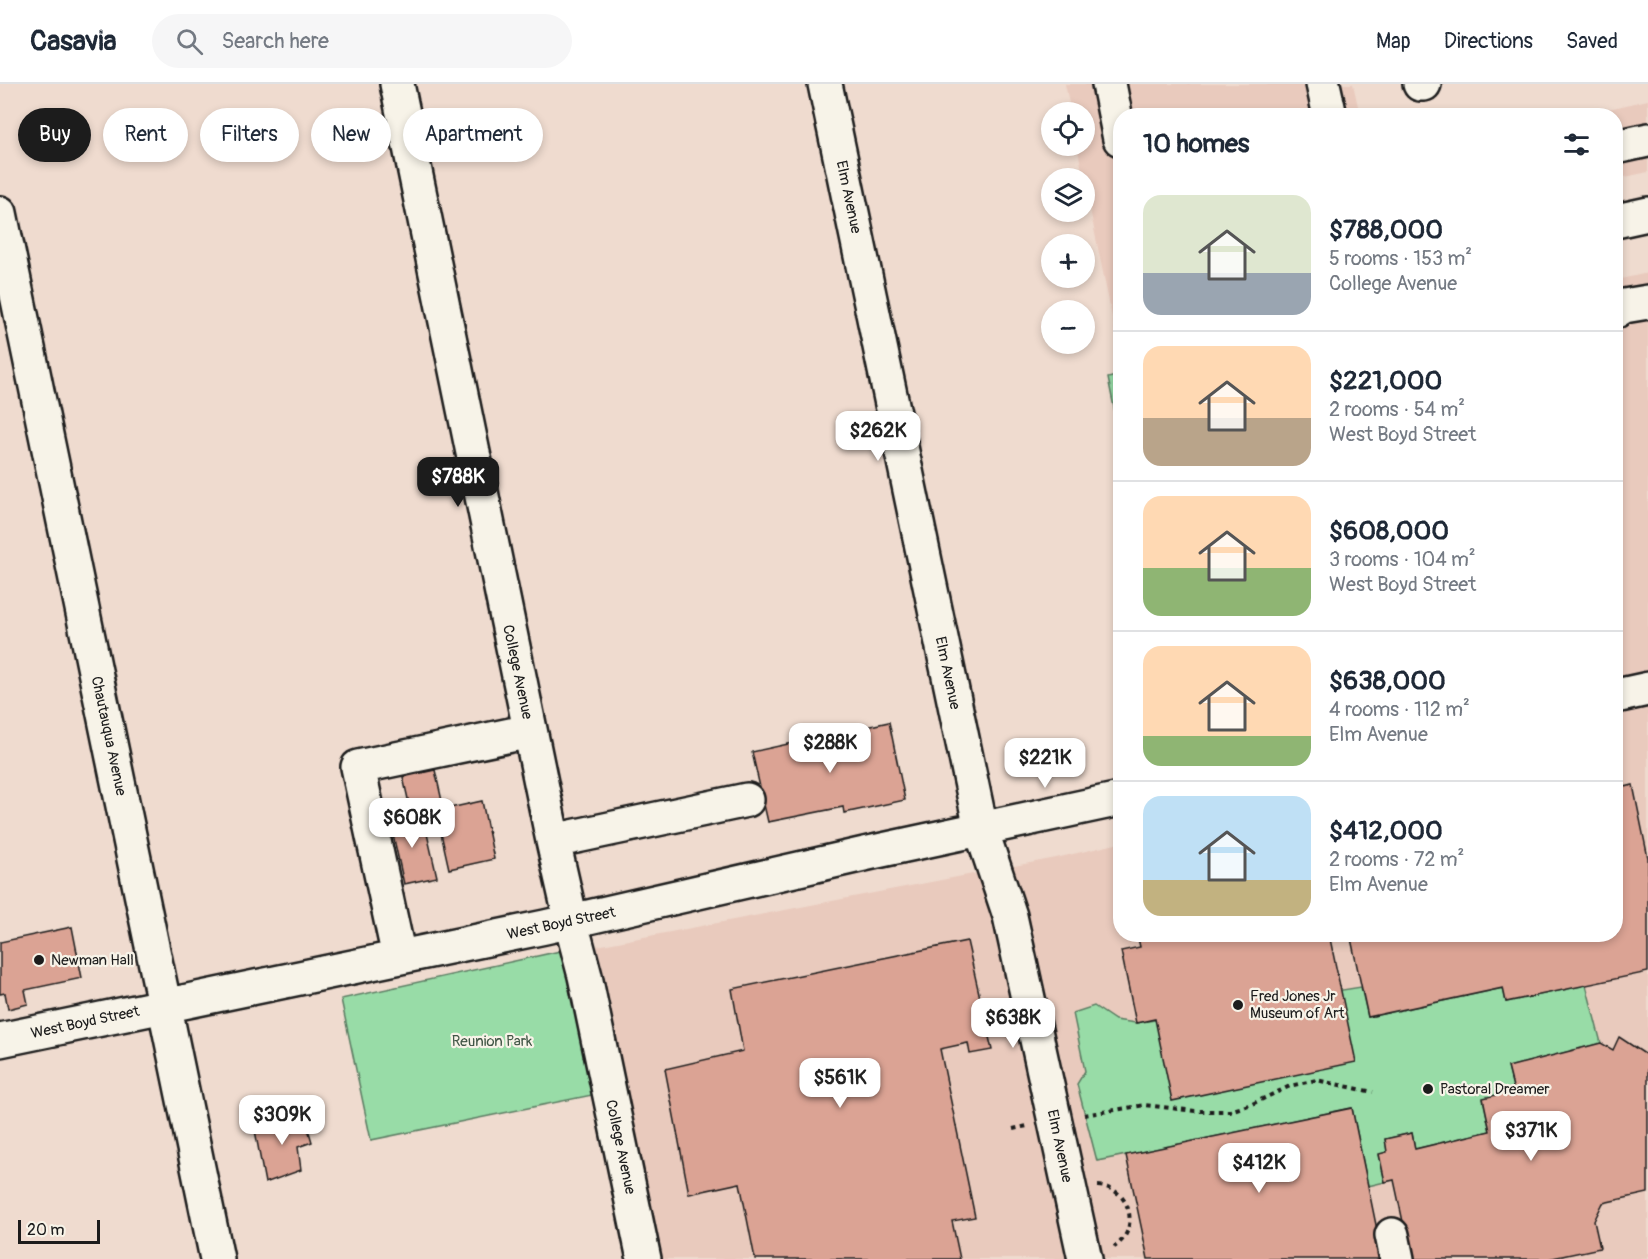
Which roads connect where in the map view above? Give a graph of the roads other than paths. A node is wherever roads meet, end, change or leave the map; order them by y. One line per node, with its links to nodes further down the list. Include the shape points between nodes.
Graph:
1 (397, 84): 22 (street, College Avenue)
2 (825, 84): 25 (street, Elm Avenue)
3 (1109, 84): 7 (street)
4 (1323, 84): 8 (street)
5 (1420, 84): 6 (street)
6 (1424, 84)
7 (1114, 108)
8 (1328, 108)
9 (1648, 140): 10 (street)
10 (1623, 145)
11 (0, 213): 29 (street, Chautauqua Avenue)
12 (1648, 214): 13 (street)
13 (1623, 219)
14 (1648, 234): 15 (street)
15 (1623, 239)
16 (1648, 302): 17 (street)
17 (1623, 307)
18 (1648, 317): 19 (street)
19 (1623, 321)
20 (1648, 689): 21 (street)
21 (1623, 694)
22 (530, 731): 26 (street, College Avenue); 28 (street, via 358,767)
23 (747, 800): 26 (street)
24 (1113, 801): 25 (street, West Boyd Street)
25 (981, 829): 27 (street, West Boyd Street); 33 (street, Elm Avenue, via 1010,916)
26 (553, 841): 27 (street, College Avenue)
27 (571, 921): 28 (street, West Boyd Street); 32 (street, College Avenue)
28 (399, 957): 29 (street, West Boyd Street)
29 (164, 1005): 30 (street, West Boyd Street); 31 (street, Chautauqua Avenue)
30 (0, 1040)
31 (217, 1259)
32 (644, 1259)
33 (1085, 1259)

